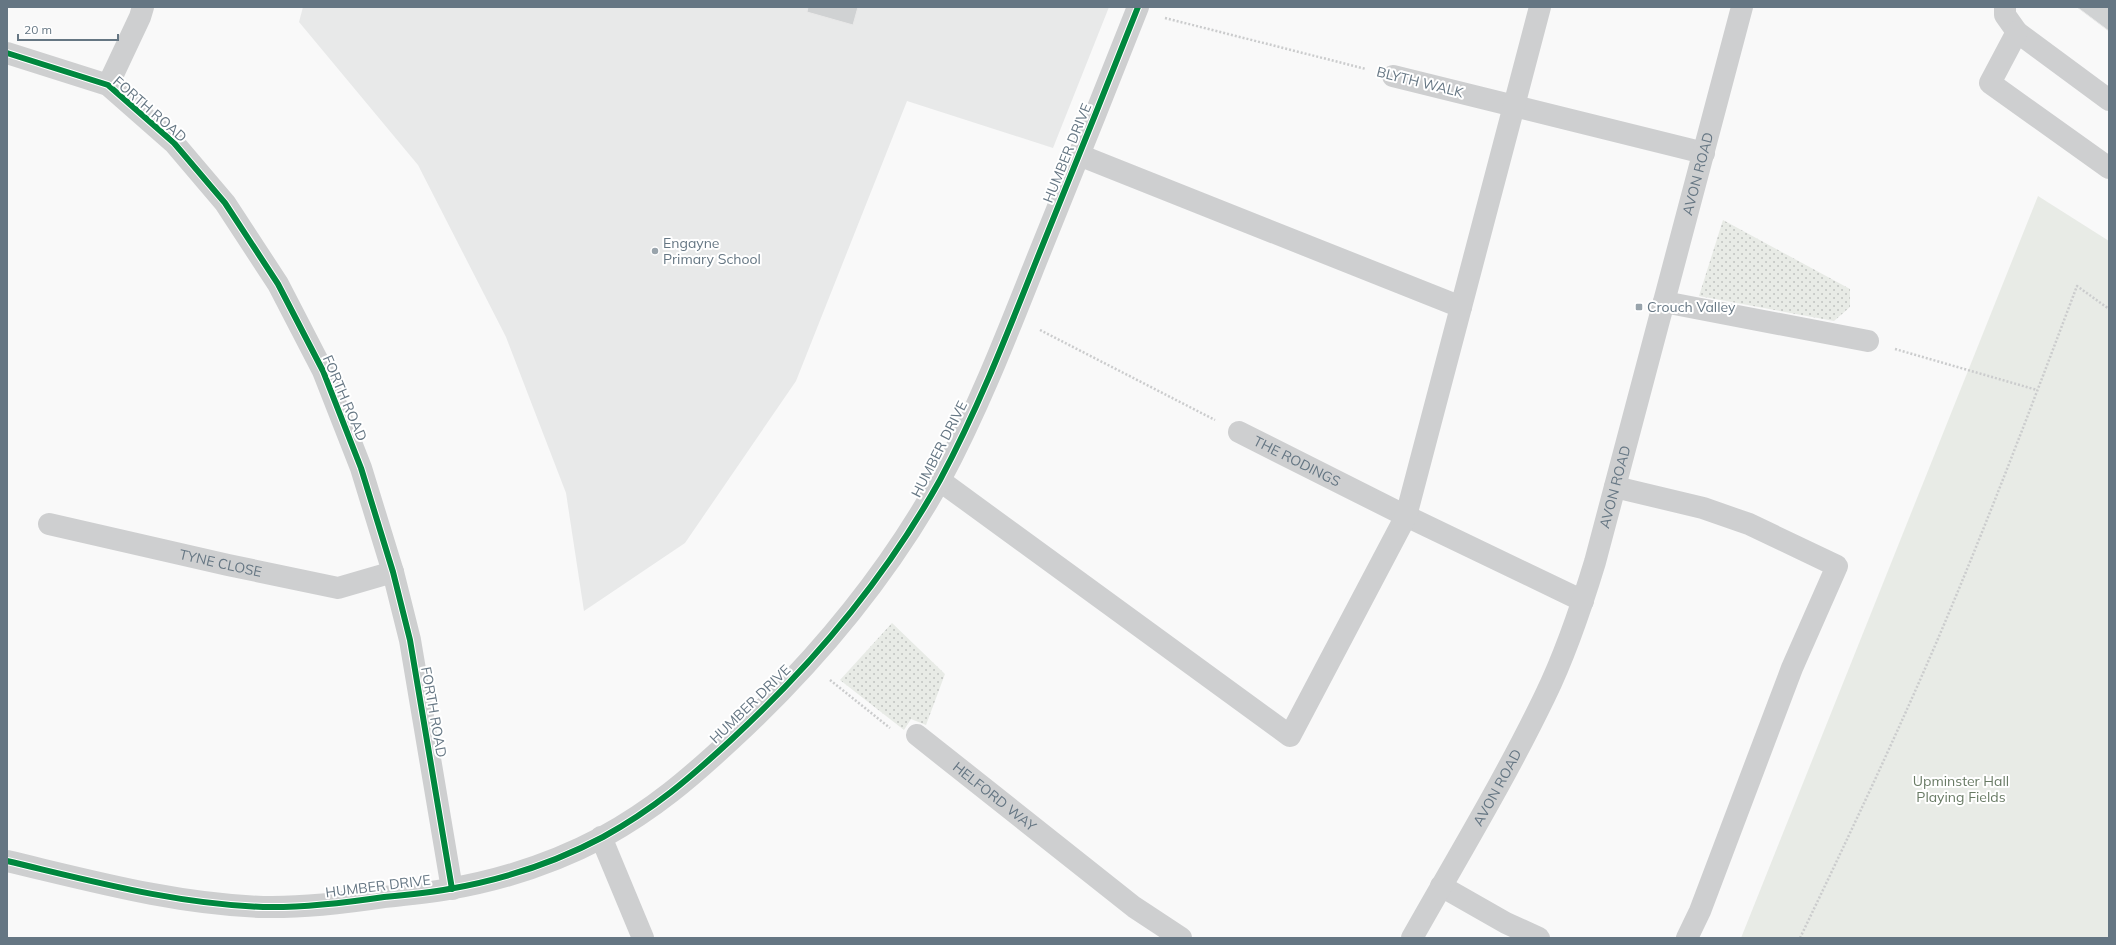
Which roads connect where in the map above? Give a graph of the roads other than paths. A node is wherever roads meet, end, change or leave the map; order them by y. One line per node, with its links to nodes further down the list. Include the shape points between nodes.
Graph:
1 (143, 7): 9 (street)
2 (1540, 7): 11 (street)
3 (1742, 7): 12 (street, AVON ROAD)
4 (2005, 7): 6 (street, via 2005,15)
5 (1138, 9): 13 (street, HUMBER DRIVE)
6 (2017, 32): 10 (street); 14 (street, via 1990,83)
7 (7, 53): 9 (street, FORTH ROAD)
8 (1393, 76): 11 (street, BLYTH WALK)
9 (108, 85): 23 (street, FORTH ROAD, via 174,143 225,203 278,284 323,371 361,468)
10 (2109, 100)
11 (1514, 105): 12 (street, BLYTH WALK); 16 (street)
12 (1704, 153): 15 (street, AVON ROAD)
13 (1079, 155): 16 (street); 19 (street, HUMBER DRIVE, via 1014,317 970,419)
14 (2109, 168)
15 (1664, 302): 17 (street); 20 (street, AVON ROAD)
16 (1461, 307): 21 (street)
17 (1868, 341)
18 (1239, 432): 21 (street, THE RODINGS)
19 (939, 480): 21 (street, via 1290,736); 26 (street, HUMBER DRIVE, via 903,541 808,664 765,708 661,802)
20 (1615, 487): 24 (street, AVON ROAD); 34 (street, via 1710,510 1749,524 1837,566 1792,668 1700,911)
21 (1406, 516): 24 (street, THE RODINGS)
22 (49, 524): 23 (street, TYNE CLOSE, via 338,588)
23 (393, 572): 29 (street, FORTH ROAD, via 410,640)
24 (1583, 601): 28 (street, AVON ROAD, via 1546,696)
25 (917, 735): 31 (street, HELFORD WAY, via 1134,907)
26 (601, 838): 29 (street, HUMBER DRIVE, via 546,862); 30 (street)
27 (7, 861): 29 (street, HUMBER DRIVE, via 146,894 205,903 264,907 326,905)
28 (1441, 886): 32 (street, AVON ROAD); 33 (street, via 1506,923)
29 (452, 889)
30 (643, 938)
31 (1181, 938)
32 (1412, 938)
33 (1539, 938)
34 (1687, 938)

